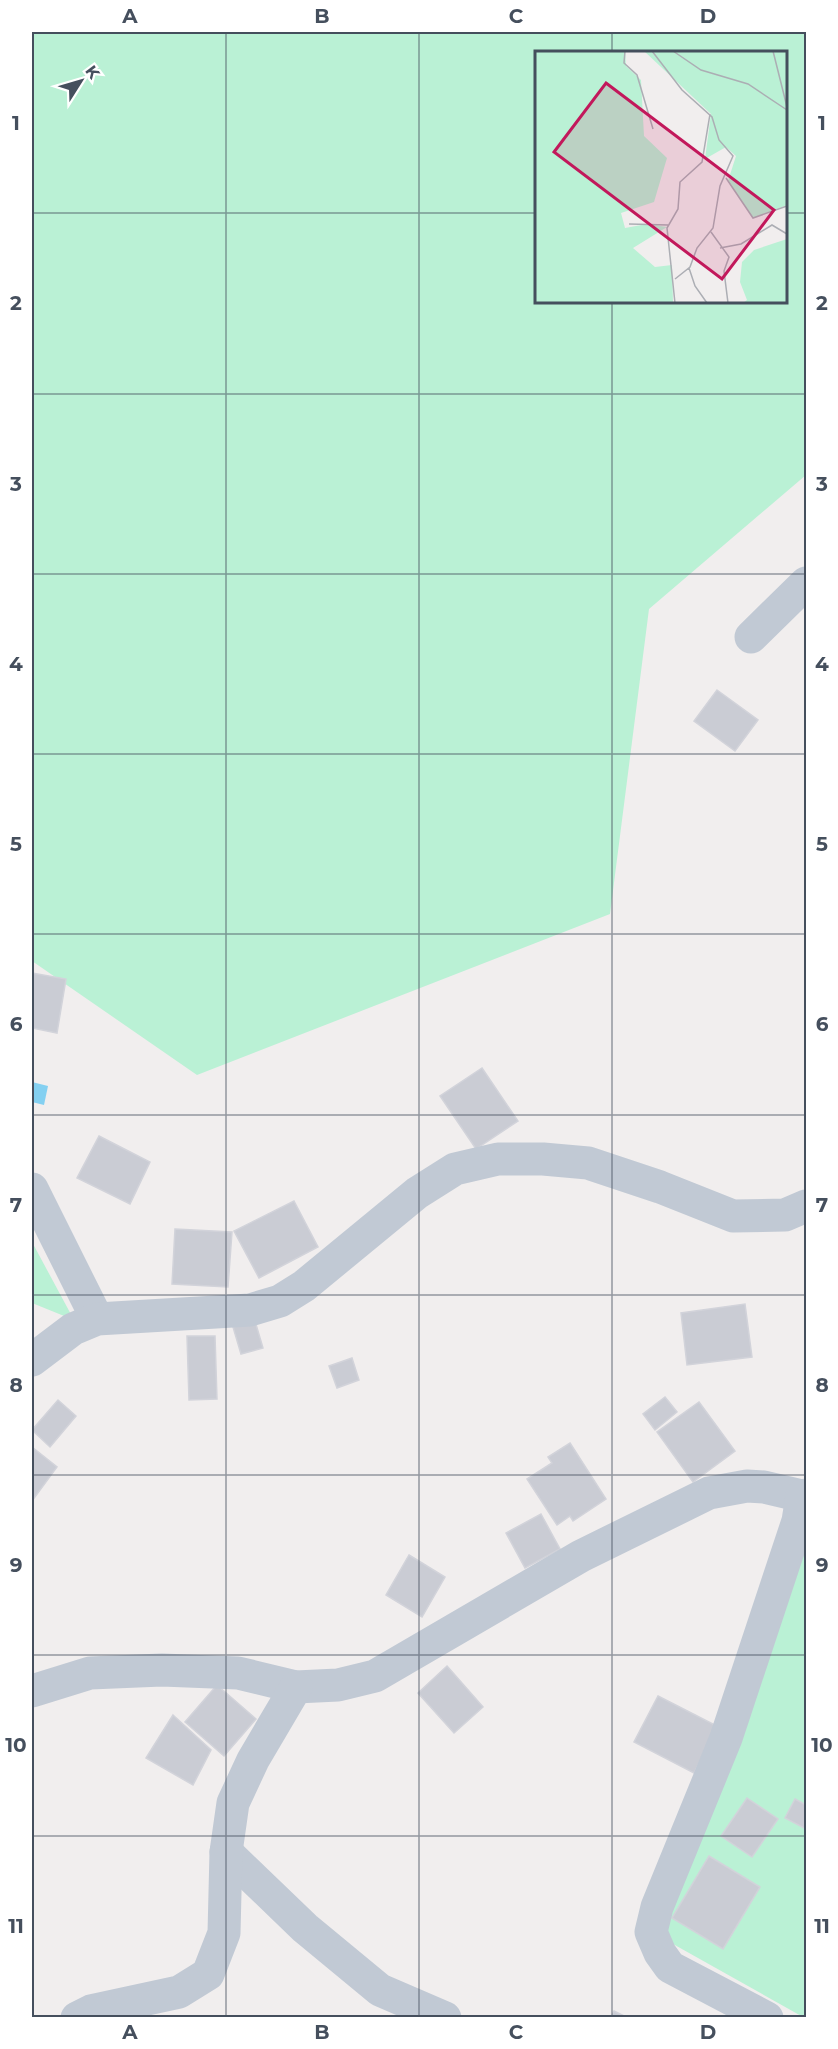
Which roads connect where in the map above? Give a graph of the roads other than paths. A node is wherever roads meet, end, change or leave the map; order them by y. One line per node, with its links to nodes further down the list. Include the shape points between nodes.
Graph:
1 (807, 583): 2 (street)
2 (751, 637)
3 (32, 1189): 5 (street)
4 (807, 1206): 5 (street, via 785,1215 733,1216 588,1163 498,1159 455,1169 417,1193 304,1286 280,1301 250,1310)
5 (97, 1319): 6 (street, via 73,1329)
6 (32, 1360)
7 (804, 1496): 8 (street, via 747,1486 709,1493 581,1556 375,1676 338,1685); 13 (street, via 726,1738 657,1907 651,1932 670,1967)
8 (296, 1687): 9 (street, via 238,1673 162,1670 90,1672); 10 (street, via 233,1803)
9 (32, 1691)
10 (226, 1852): 11 (street, via 224,1933 208,1974 179,1992 91,2011); 12 (street, via 305,1928 381,1990)
11 (77, 2018)
12 (445, 2018)
13 (767, 2018)

